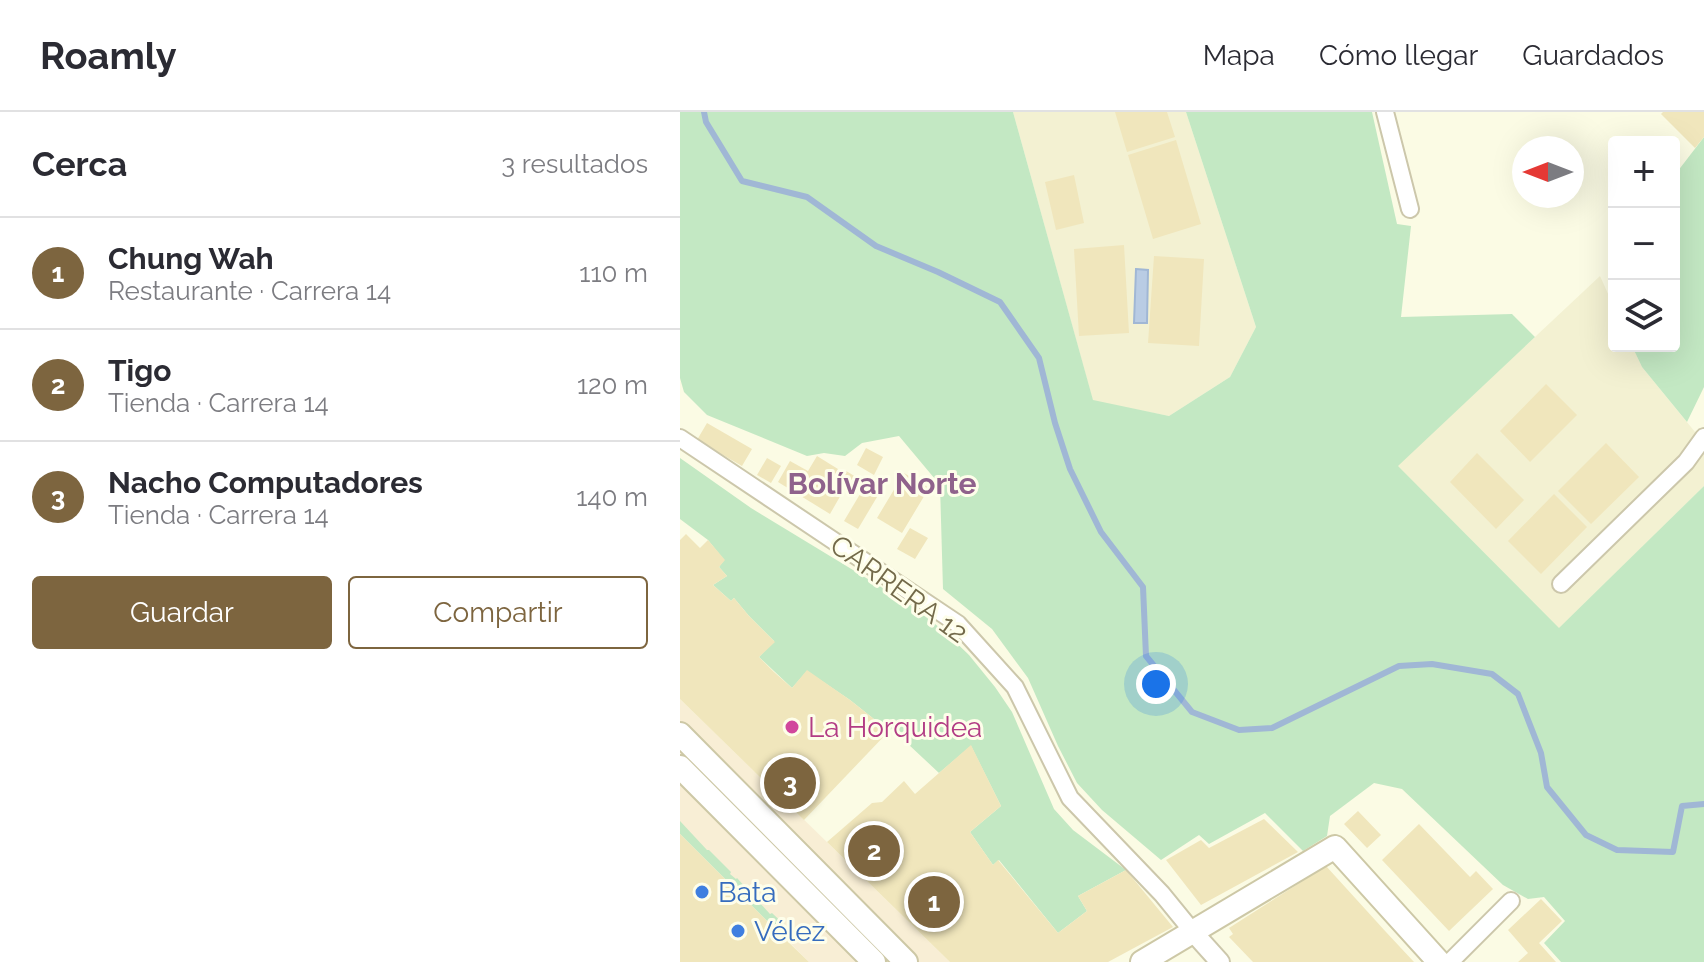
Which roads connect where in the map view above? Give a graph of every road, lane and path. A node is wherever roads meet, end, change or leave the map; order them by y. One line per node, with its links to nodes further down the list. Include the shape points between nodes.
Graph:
1 (1385, 112): 2 (street)
2 (1410, 209)
3 (1704, 437): 5 (street, via 1686,462)
4 (680, 438): 9 (street, CARRERA 12, via 958,624 1015,687 1070,798)
5 (1561, 584)
6 (680, 734): 11 (main road)
7 (680, 767): 10 (main road)
8 (1511, 901): 15 (street)
9 (1193, 932): 12 (main road); 13 (street); 14 (main road, via 1335,847)
10 (874, 962)
11 (906, 962)
12 (1142, 962)
13 (1220, 962)
14 (1439, 962)
15 (1450, 962)

